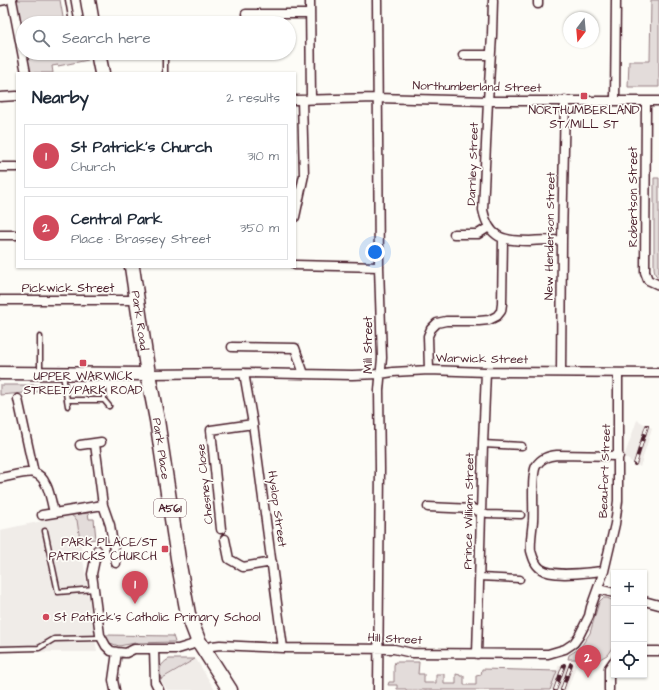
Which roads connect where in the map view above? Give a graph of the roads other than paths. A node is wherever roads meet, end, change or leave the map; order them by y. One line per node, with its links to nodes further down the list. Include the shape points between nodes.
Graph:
1 (5, 0): 9 (street)
2 (12, 0): 14 (street)
3 (68, 0): 12 (lane)
4 (88, 0): 13 (highway)
5 (310, 0): 11 (street)
6 (377, 0): 25 (street, Mill Street)
7 (493, 0): 16 (street, Darnley Street)
8 (616, 0): 29 (street)
9 (0, 1)
10 (246, 14): 11 (street)
11 (310, 14): 26 (street)
12 (71, 16)
13 (91, 16)
14 (16, 21)
15 (463, 55): 16 (street)
16 (490, 55): 27 (street, Darnley Street)
17 (24, 60): 20 (street)
18 (99, 60): 21 (highway)
19 (165, 60): 22 (lane)
20 (26, 72)
21 (102, 72)
22 (165, 72)
23 (16, 96): 24 (street)
24 (0, 97)
25 (377, 98): 26 (street, Northumberland Street); 27 (street, Northumberland Street); 42 (street, Mill Street)
26 (303, 100): 34 (street, via 304,175)
27 (488, 100): 28 (street, Northumberland Street); 35 (street, Darnley Street, via 483,210)
28 (565, 100): 29 (street, Northumberland Street); 40 (street, New Henderson Street)
29 (615, 101): 31 (street, Northumberland Street)
30 (659, 101): 31 (street, Northumberland Street)
31 (646, 102): 44 (street, Robertson Street, via 645,272 648,280)
32 (0, 167): 33 (street)
33 (16, 167)
34 (296, 213)
35 (488, 227): 36 (street, via 478,234); 39 (street)
36 (454, 234)
37 (0, 235): 38 (street)
38 (16, 235)
39 (503, 239): 40 (street); 49 (street, via 501,311 489,320 436,323 428,336)
40 (562, 240): 51 (street, New Henderson Street)
41 (296, 265): 42 (street)
42 (379, 266): 60 (street, Mill Street, via 382,358)
43 (132, 268): 46 (highway, Park Road / A561)
44 (659, 285)
45 (0, 300): 46 (street, Pickwick Street)
46 (137, 300): 58 (highway, Park Road / A561)
47 (40, 337): 53 (lane)
48 (232, 347): 59 (street, via 294,348)
49 (428, 370): 50 (street, Warwick Street); 60 (street, Warwick Street)
50 (486, 372): 51 (street, Warwick Street); 68 (street, Prince William Street)
51 (561, 372): 56 (street, Warwick Street)
52 (0, 373): 53 (main road)
53 (40, 373): 54 (main road)
54 (63, 373): 58 (main road); 63 (lane)
55 (244, 373): 58 (street, Warwick Street); 59 (street, Warwick Street); 67 (street, Hyslop Street)
56 (618, 373): 57 (street, Warwick Street); 71 (street, Beaufort Street)
57 (659, 373)
58 (148, 374): 96 (highway, Park Place / A561, via 183,590 188,614)
59 (304, 374): 60 (street, Warwick Street)
60 (380, 374): 100 (street, Mill Street)
61 (104, 391): 64 (lane)
62 (18, 399): 72 (street)
63 (67, 400): 64 (lane); 65 (lane)
64 (104, 400): 66 (lane)
65 (68, 406)
66 (109, 406)
67 (253, 424): 80 (street, Chesney Close, via 211,430); 84 (street, Hyslop Street)
68 (483, 444): 70 (street, Prince William Street); 76 (street, Prince William Street)
69 (80, 446): 74 (street, via 98,443)
70 (522, 446)
71 (618, 456): 86 (street, Beaufort Street, via 618,501); 86 (street, via 548,456 536,467 534,477 531,549 534,561 540,569 559,574)
72 (34, 473): 73 (street); 77 (street, via 43,478)
73 (0, 478)
74 (103, 505): 77 (street); 85 (street, via 110,525)
75 (428, 507): 76 (street, via 473,509)
76 (481, 512): 79 (street); 87 (street, Prince William Street)
77 (54, 513): 78 (street)
78 (42, 515)
79 (521, 515)
80 (221, 529)
81 (45, 531): 89 (lane, via 58,592)
82 (225, 539): 84 (street, via 229,560 243,566)
83 (97, 550): 89 (street, via 92,574)
84 (272, 562): 97 (street, Hyslop Street)
85 (116, 563)
86 (604, 571): 90 (street, Beaufort Street)
87 (480, 577): 88 (street, Prince William Street); 104 (street, Prince William Street)
88 (520, 579)
89 (94, 589): 95 (street)
90 (598, 589): 91 (street); 94 (street, Beaufort Street)
91 (611, 592)
92 (647, 602): 93 (street)
93 (659, 605)
94 (579, 636): 104 (street, Hill Street, via 565,650 548,654)
95 (102, 638): 98 (lane, via 54,640 39,648); 102 (street, via 111,651)
96 (201, 645): 97 (street, Hill Street); 99 (street, Hill Street, via 178,649); 108 (highway, A561)
97 (283, 648): 100 (street, Hill Street)
98 (0, 649)
99 (154, 649): 102 (street, Hill Street); 107 (street, via 156,682)
100 (378, 650): 104 (street, Hill Street); 109 (street, Mill Street)
101 (647, 651): 103 (street)
102 (117, 652): 106 (street, via 113,680)
103 (659, 652)
104 (477, 654)
105 (611, 665): 110 (street)
106 (115, 690)
107 (159, 690)
108 (230, 690)
109 (378, 690)
110 (609, 690)

